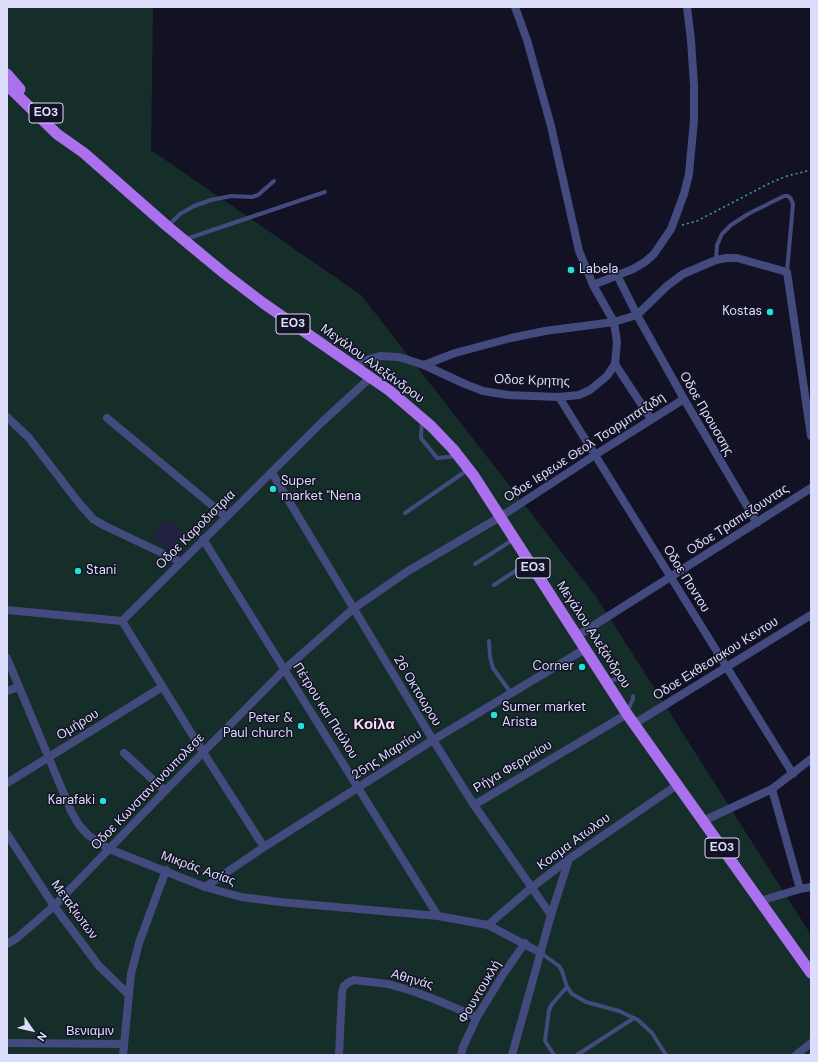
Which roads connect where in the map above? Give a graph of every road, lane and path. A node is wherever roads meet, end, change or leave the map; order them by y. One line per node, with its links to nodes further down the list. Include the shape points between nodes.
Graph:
1 (516, 7): 15 (street, via 528,40 551,126 579,251)
2 (687, 7): 10 (street, via 694,86 693,146 684,194)
3 (7, 74): 5 (main road, ΕΟ3)
4 (7, 85): 5 (main road, ΕΟ3, via 57,134)
5 (84, 153): 9 (main road, ΕΟ3)
6 (811, 170): 10 (path, via 770,183 697,221)
7 (274, 181): 9 (lane, via 252,197 231,196 194,206 180,214)
8 (325, 192): 11 (lane)
9 (168, 226): 11 (main road, Μεγάλου Αλεξάνδρου / ΕΟ3)
10 (671, 229): 14 (street, via 661,245 645,262)
11 (183, 240): 20 (main road, Μεγάλου Αλεξάνδρου / ΕΟ3, via 263,303)
12 (716, 260): 13 (street, via 736,258); 13 (lane, via 717,245 722,234 731,225 748,214 788,196 793,204); 16 (street, via 683,274)
13 (787, 272): 28 (street)
14 (617, 275): 15 (street); 16 (street, Oδοε Προυσσης)
15 (593, 285): 17 (street)
16 (637, 315): 17 (street); 23 (street, Oδοε Προυσσης)
17 (614, 322): 18 (street, via 511,338); 19 (street, via 617,342)
18 (424, 364): 20 (street, Oδοε Κρητης, via 399,357 380,356); 22 (street, Oδοε Κρητης, via 483,391)
19 (615, 364): 22 (street, Oδοε Κρητης, via 607,376 590,390 578,395); 27 (street)
20 (354, 366): 21 (main road, Μεγάλου Αλεξάνδρου / ΕΟ3)
21 (371, 377): 26 (main road, Μεγάλου Αλεξάνδρου / ΕΟ3); 32 (street, Oδοε Καροδιστρια, via 320,423)
22 (559, 397): 29 (street, Oδοε Ποντου)
23 (684, 399): 27 (street, Oδοε Ιερεωε Θεολ Τσορμπατζιδη); 37 (street, Oδοε Προυσσης)
24 (7, 417): 40 (street, via 29,438 93,519)
25 (107, 418): 35 (street)
26 (422, 418): 30 (main road, Μεγάλου Αλεξάνδρου / ΕΟ3); 30 (lane, via 421,438 437,458)
27 (651, 419): 29 (street, Oδοε Ιερεωε Θεολ Τσορμπατζιδη)
28 (811, 436)
29 (595, 455): 36 (street, Oδοε Ιερεωε Θεολ Τσορμπατζιδη); 43 (street, Oδοε Ποντου)
30 (458, 456): 31 (main road, Μεγάλου Αλεξάνδρου / ΕΟ3)
31 (469, 469): 34 (lane); 36 (main road, Μεγάλου Αλεξάνδρου / ΕΟ3)
32 (272, 473): 35 (street, Oδοε Καροδιστρια); 45 (street, 26 Οκτοωρου)
33 (811, 488): 37 (street, Oδοε Τραπιεζουντας)
34 (405, 513)
35 (226, 517): 39 (street, Oδοε Καροδιστρια)
36 (500, 517): 38 (main road, Μεγάλου Αλεξάνδρου / ΕΟ3); 45 (street, Oδοε Κωνσταντινουπολεσε, via 408,571)
37 (757, 523): 43 (street, Oδοε Τραπιεζουντας)
38 (514, 538): 41 (main road, Μεγάλου Αλεξάνδρου / ΕΟ3); 42 (lane)
39 (203, 539): 40 (street, Oδοε Καροδιστρια); 54 (street, Πέτρου και Παύλου)
40 (181, 562): 48 (street, Oδοε Καροδιστρια)
41 (529, 562): 44 (lane); 49 (main road, Μεγάλου Αλεξάνδρου / ΕΟ3)
42 (475, 564)
43 (670, 578): 49 (street, Oδοε Τραπιεζουντας); 53 (street, Oδοε Ποντου)
44 (494, 585)
45 (353, 608): 54 (street, Oδοε Κωνσταντινουπολεσε); 64 (street, 26 Οκτοωρου)
46 (7, 610): 48 (street)
47 (811, 615): 53 (street, Oδοε Εκθεσιακου Κεντου)
48 (122, 621): 58 (street)
49 (577, 636): 51 (main road, Μεγάλου Αλεξάνδρου / ΕΟ3)
50 (489, 641): 60 (lane, via 494,668)
51 (585, 649): 55 (main road, Μεγάλου Αλεξάνδρου / ΕΟ3); 60 (street, 25ης Μαρτίου)
52 (7, 658): 57 (street, Μικράς Ασίας)
53 (726, 667): 63 (street, Oδοε Εκθεσιακου Κεντου); 69 (street, Oδοε Ποντου)
54 (285, 669): 65 (street, Oδοε Κωνσταντινουπολεσε); 72 (street, Πέτρου και Παύλου)
55 (606, 681): 56 (lane, via 618,679); 62 (main road, Μεγάλου Αλεξάνδρου / ΕΟ3)
56 (623, 682)
57 (19, 687): 59 (street); 67 (street, Μικράς Ασίας)
58 (162, 688): 65 (street); 67 (street, Ομήρου)
59 (7, 691)
60 (512, 693): 64 (street, 25ης Μαρτίου)
61 (633, 696): 62 (lane)
62 (627, 714): 63 (main road, Μεγάλου Αλεξάνδρου / ΕΟ3); 75 (street, Ρήγα Φερραίου)
63 (634, 724): 71 (main road, Μεγάλου Αλεξάνδρου / ΕΟ3)
64 (433, 740): 72 (street, 25ης Μαρτίου); 75 (street, 26 Οκτοωρου)
65 (203, 752): 74 (street, Oδοε Κωνσταντινουπολεσε); 78 (street)
66 (124, 753): 74 (street)
67 (48, 757): 70 (street, Ομήρου); 79 (street, Μικράς Ασίας, via 79,824 88,835)
68 (811, 759): 69 (street)
69 (793, 774): 73 (street)
70 (7, 783)
71 (677, 785): 76 (main road, Μεγάλου Αλεξάνδρου / ΕΟ3); 80 (street, Κοσμα Ατωλου)
72 (359, 788): 78 (street, 25ης Μαρτίου); 88 (street, Πέτρου και Παύλου)
73 (772, 789): 76 (street); 85 (street)
74 (165, 790): 79 (street, Oδοε Κωνσταντινουπολεσε)
75 (474, 805): 84 (street, 26 Οκτοωρου)
76 (703, 821): 86 (main road, Μεγάλου Αλεξάνδρου / ΕΟ3)
77 (7, 834): 87 (street, Μεταξιωτων)
78 (264, 846): 82 (street, 25ης Μαρτίου)
79 (109, 849): 81 (street, Μικράς Ασίας); 87 (street, Oδοε Κωνσταντινουπολεσε)
80 (569, 859): 84 (street, Κοσμα Ατωλου); 89 (street)
81 (166, 870): 82 (street, Μικράς Ασίας); 96 (street, via 139,943 131,974)
82 (205, 887): 88 (street, Μικράς Ασίας, via 241,897 280,902)
83 (811, 887): 85 (street)
84 (531, 888): 89 (street, 26 Οκτοωρου); 90 (street, Κοσμα Ατωλου)
85 (800, 889): 86 (street)
86 (760, 901): 94 (main road, Μεγάλου Αλεξάνδρου / ΕΟ3)
87 (54, 906): 92 (street, Oδοε Κωνσταντινουπολεσε); 96 (street, Μεταξιωτων, via 99,966)
88 (438, 916): 90 (street, Μικράς Ασίας)
89 (551, 916): 93 (street)
90 (488, 924): 91 (street, Μικράς Ασίας)
91 (525, 943): 93 (street, Μικράς Ασίας); 97 (street, Φουντουκλή)
92 (7, 944)
93 (541, 952): 95 (lane, via 559,966); 105 (street)
94 (811, 973)
95 (567, 987): 98 (lane, via 572,994 586,1002); 106 (lane, via 549,1010 545,1041)
96 (129, 995): 101 (street)
97 (477, 1017): 103 (street, Αθηνάς, via 434,998 388,984 354,980 344,986 342,992); 104 (street, Φουντουκλή)
98 (634, 1018): 107 (lane); 108 (lane, via 652,1033)
99 (811, 1043): 109 (street)
100 (7, 1044): 101 (street, Βενιαμιν)
101 (124, 1044): 102 (street)
102 (123, 1055)
103 (339, 1055)
104 (460, 1055)
105 (512, 1055)
106 (554, 1055)
107 (577, 1055)
108 (666, 1055)
109 (796, 1055)

